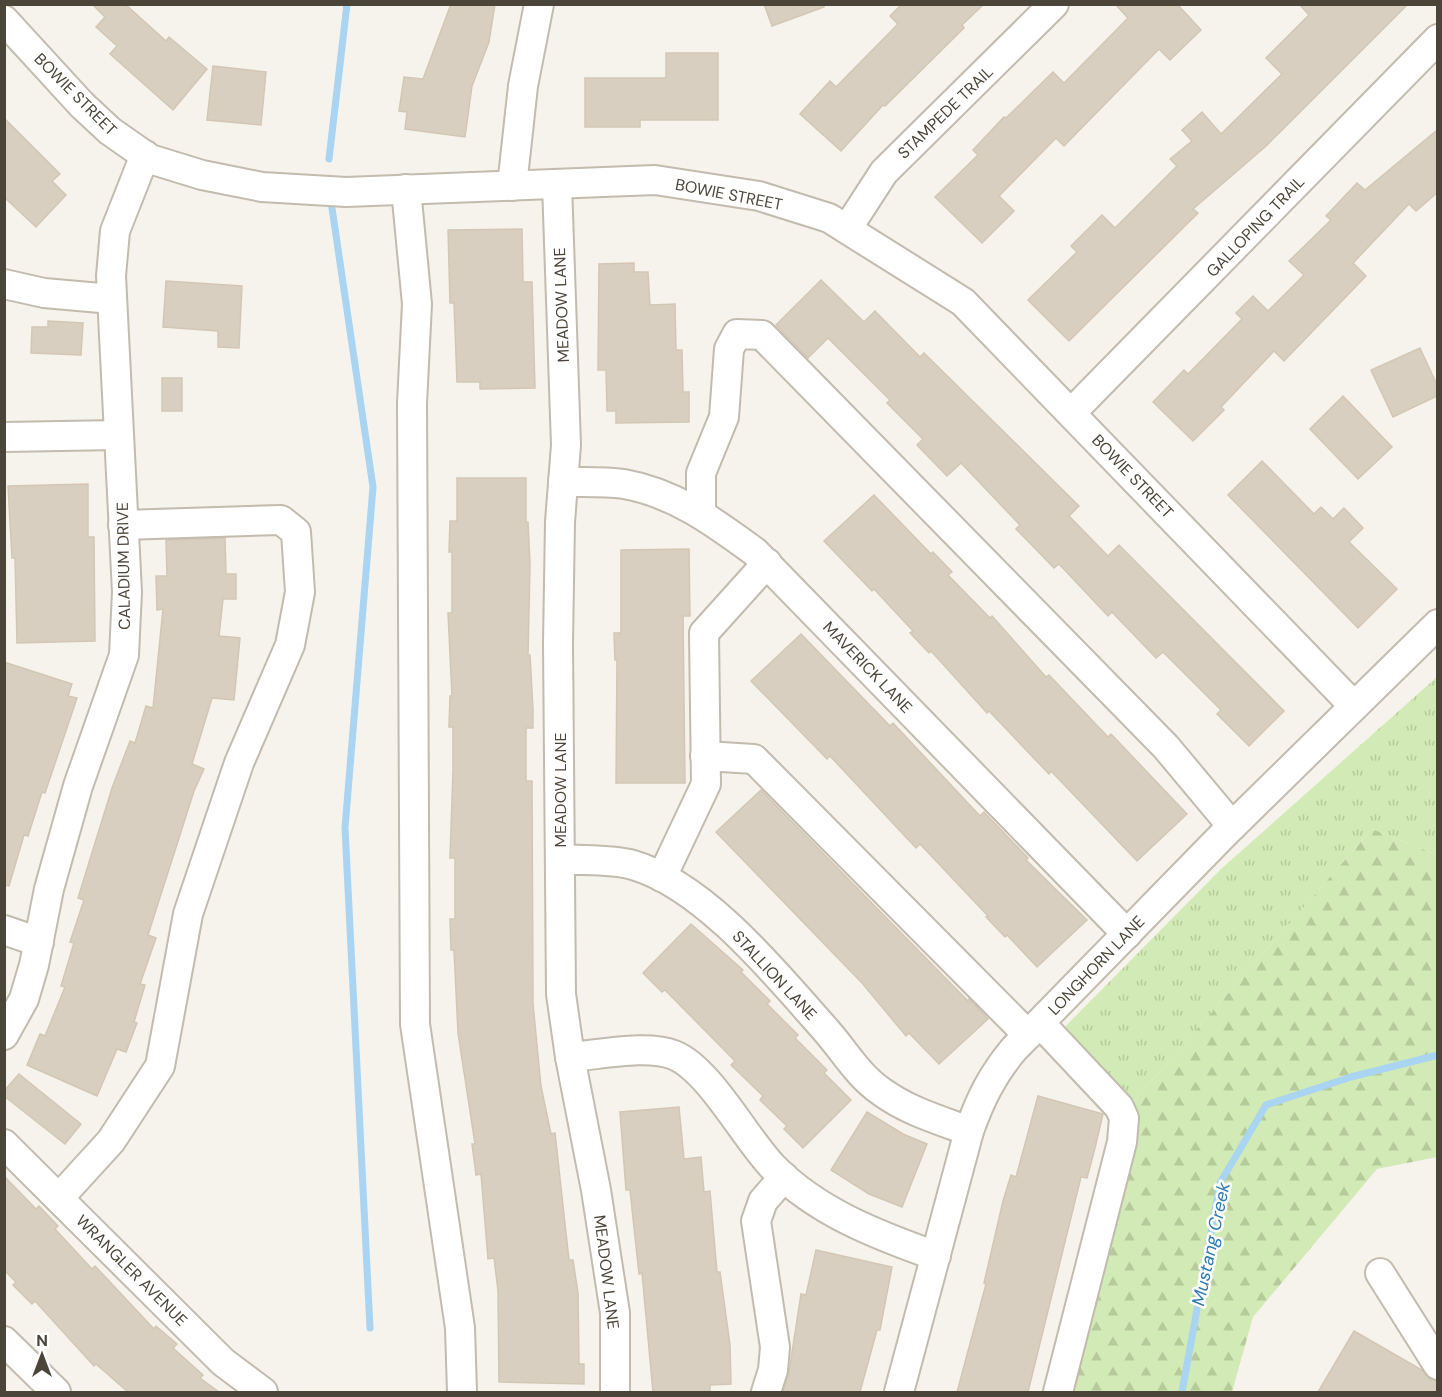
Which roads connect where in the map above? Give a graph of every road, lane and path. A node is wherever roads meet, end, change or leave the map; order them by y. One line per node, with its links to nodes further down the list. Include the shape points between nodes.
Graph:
1 (539, 4): 7 (street, via 523,86)
2 (1054, 4): 9 (street, STAMPEDE TRAIL, via 884,172)
3 (4, 20): 5 (street, BOWIE STREET, via 82,105)
4 (1437, 39): 12 (street, GALLOPING TRAIL)
5 (145, 155): 8 (street, BOWIE STREET, via 202,175 262,187 346,192); 11 (street, CALADIUM DRIVE, via 115,231)
6 (557, 184): 7 (street, BOWIE STREET); 9 (street, BOWIE STREET, via 666,182 759,196 829,218); 15 (street, MEADOW LANE, via 566,446)
7 (512, 186): 8 (street, BOWIE STREET)
8 (406, 189): 41 (street, via 417,304 412,403 415,1024 460,1328)
9 (847, 229): 12 (street, BOWIE STREET, via 963,302)
10 (4, 284): 11 (street, via 44,293)
11 (112, 299): 13 (street, CALADIUM DRIVE)
12 (1072, 412): 20 (street, BOWIE STREET)
13 (118, 435): 14 (street); 17 (street, CALADIUM DRIVE)
14 (4, 437)
15 (563, 482): 16 (street, MAVERICK LANE, via 623,484 662,495); 23 (street, MEADOW LANE, via 558,643)
16 (701, 513): 18 (street, MAVERICK LANE); 22 (street, via 701,473 724,417 729,349 737,334 762,335 1166,747)
17 (123, 525): 27 (street, CALADIUM DRIVE, via 127,592 124,655 78,786 49,889); 34 (street, via 281,520 296,532 300,592 290,645 239,763 188,914 160,1066 111,1141)
18 (767, 563): 21 (street, via 704,633); 26 (street, MAVERICK LANE)
19 (1437, 624): 20 (street, LONGHORN LANE)
20 (1354, 706): 22 (street, LONGHORN LANE)
21 (705, 756): 24 (street, via 706,784); 28 (street, via 754,759)
22 (1232, 826): 26 (street, LONGHORN LANE)
23 (560, 859): 24 (street, STALLION LANE, via 632,864); 30 (street, MEADOW LANE, via 561,994)
24 (662, 877): 31 (street, STALLION LANE, via 677,883 731,928 826,1030 856,1070 882,1092 915,1111)
25 (4, 930): 27 (street)
26 (1126, 934): 28 (street, LONGHORN LANE)
27 (39, 942): 29 (street, CALADIUM DRIVE, via 24,999)
28 (1034, 1029): 31 (street, LONGHORN LANE, via 1004,1061 986,1088); 45 (street, via 1109,1095 1124,1118 1122,1142)
29 (4, 1035)
30 (570, 1057): 33 (street, via 647,1050 674,1055 698,1073 754,1147); 42 (street, MEADOW LANE, via 615,1312)
31 (969, 1131): 35 (street, LONGHORN LANE)
32 (4, 1144): 34 (street, WRANGLER AVENUE)
33 (784, 1177): 35 (street, via 852,1223); 43 (street, via 763,1201 756,1221 775,1347)
34 (59, 1198): 40 (street, WRANGLER AVENUE, via 223,1362)
35 (936, 1256): 44 (street, LONGHORN LANE)
36 (1380, 1273): 38 (street)
37 (4, 1341): 39 (street)
38 (1437, 1365)
39 (56, 1392)
40 (263, 1392)
41 (462, 1392)
42 (615, 1392)
43 (766, 1392)
44 (900, 1392)
45 (1058, 1392)

